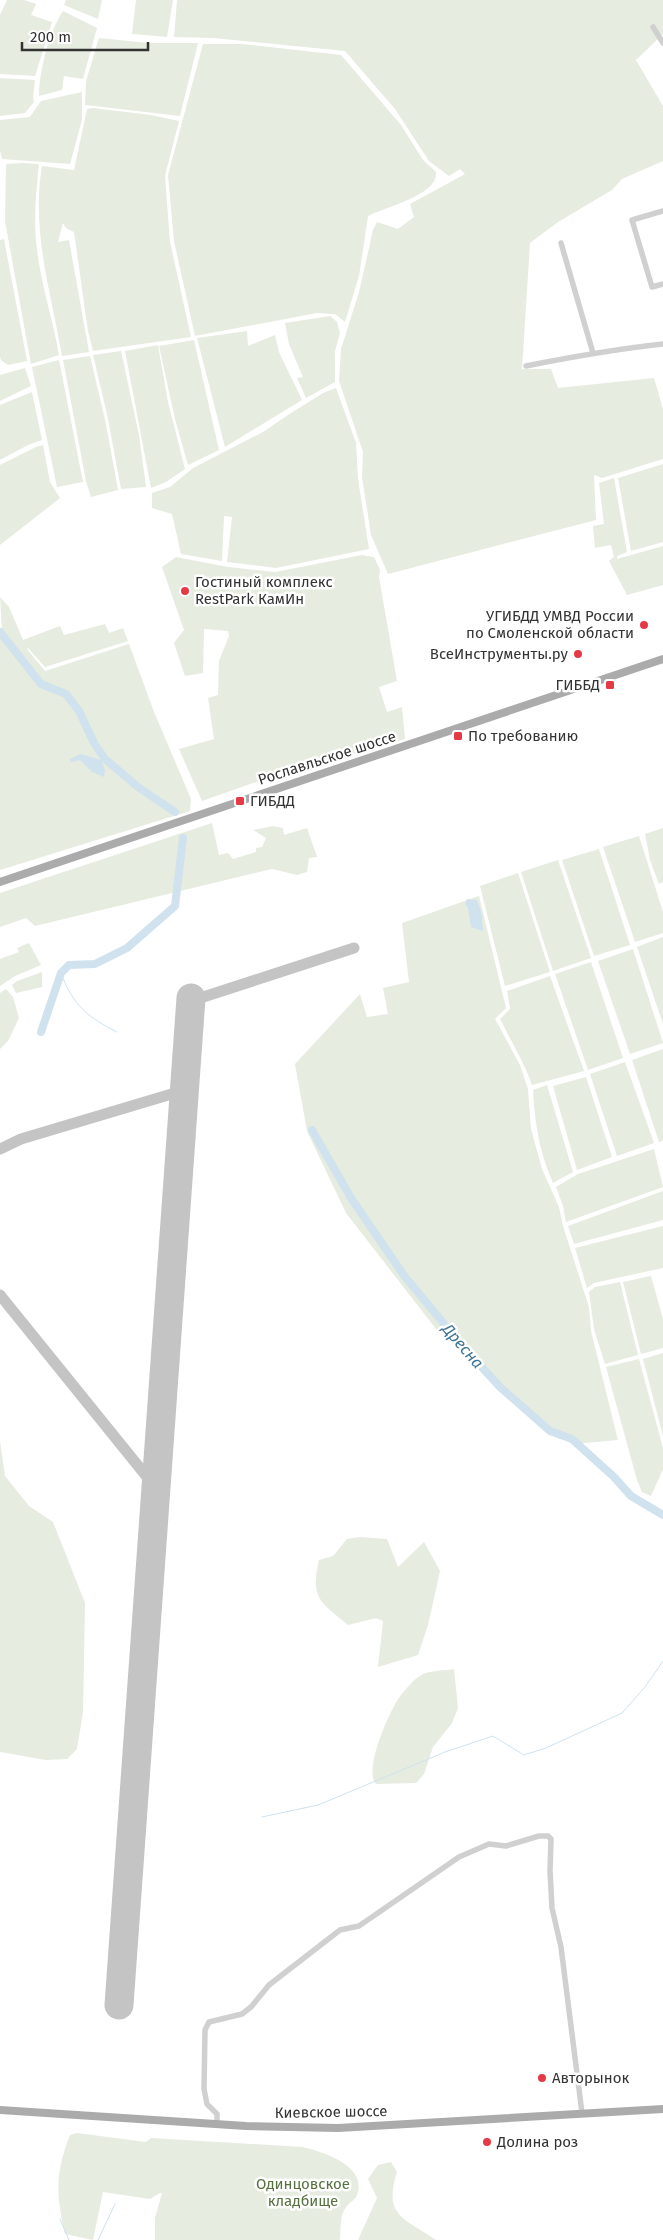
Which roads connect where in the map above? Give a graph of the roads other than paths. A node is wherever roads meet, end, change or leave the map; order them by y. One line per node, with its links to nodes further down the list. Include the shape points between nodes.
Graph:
1 (653, 27): 2 (street)
2 (663, 43)
3 (663, 212): 5 (street, via 632,220 652,287)
4 (561, 244): 7 (street)
5 (663, 284)
6 (663, 344): 7 (street)
7 (593, 353): 8 (street)
8 (526, 366)
9 (663, 659): 10 (main road, Рославльское шоссе)
10 (0, 882)
11 (663, 2109): 13 (main road, Киевское шоссе)
12 (0, 2110): 14 (main road, Киевское шоссе)
13 (582, 2113): 14 (main road, Киевское шоссе, via 338,2128); 14 (street, via 561,1948 552,1908 551,1838 539,1836 506,1846 489,1844 459,1857 359,1926 340,1930 269,1985 242,2014 209,2022 205,2030 204,2089 207,2104 216,2114)
14 (217, 2124)

